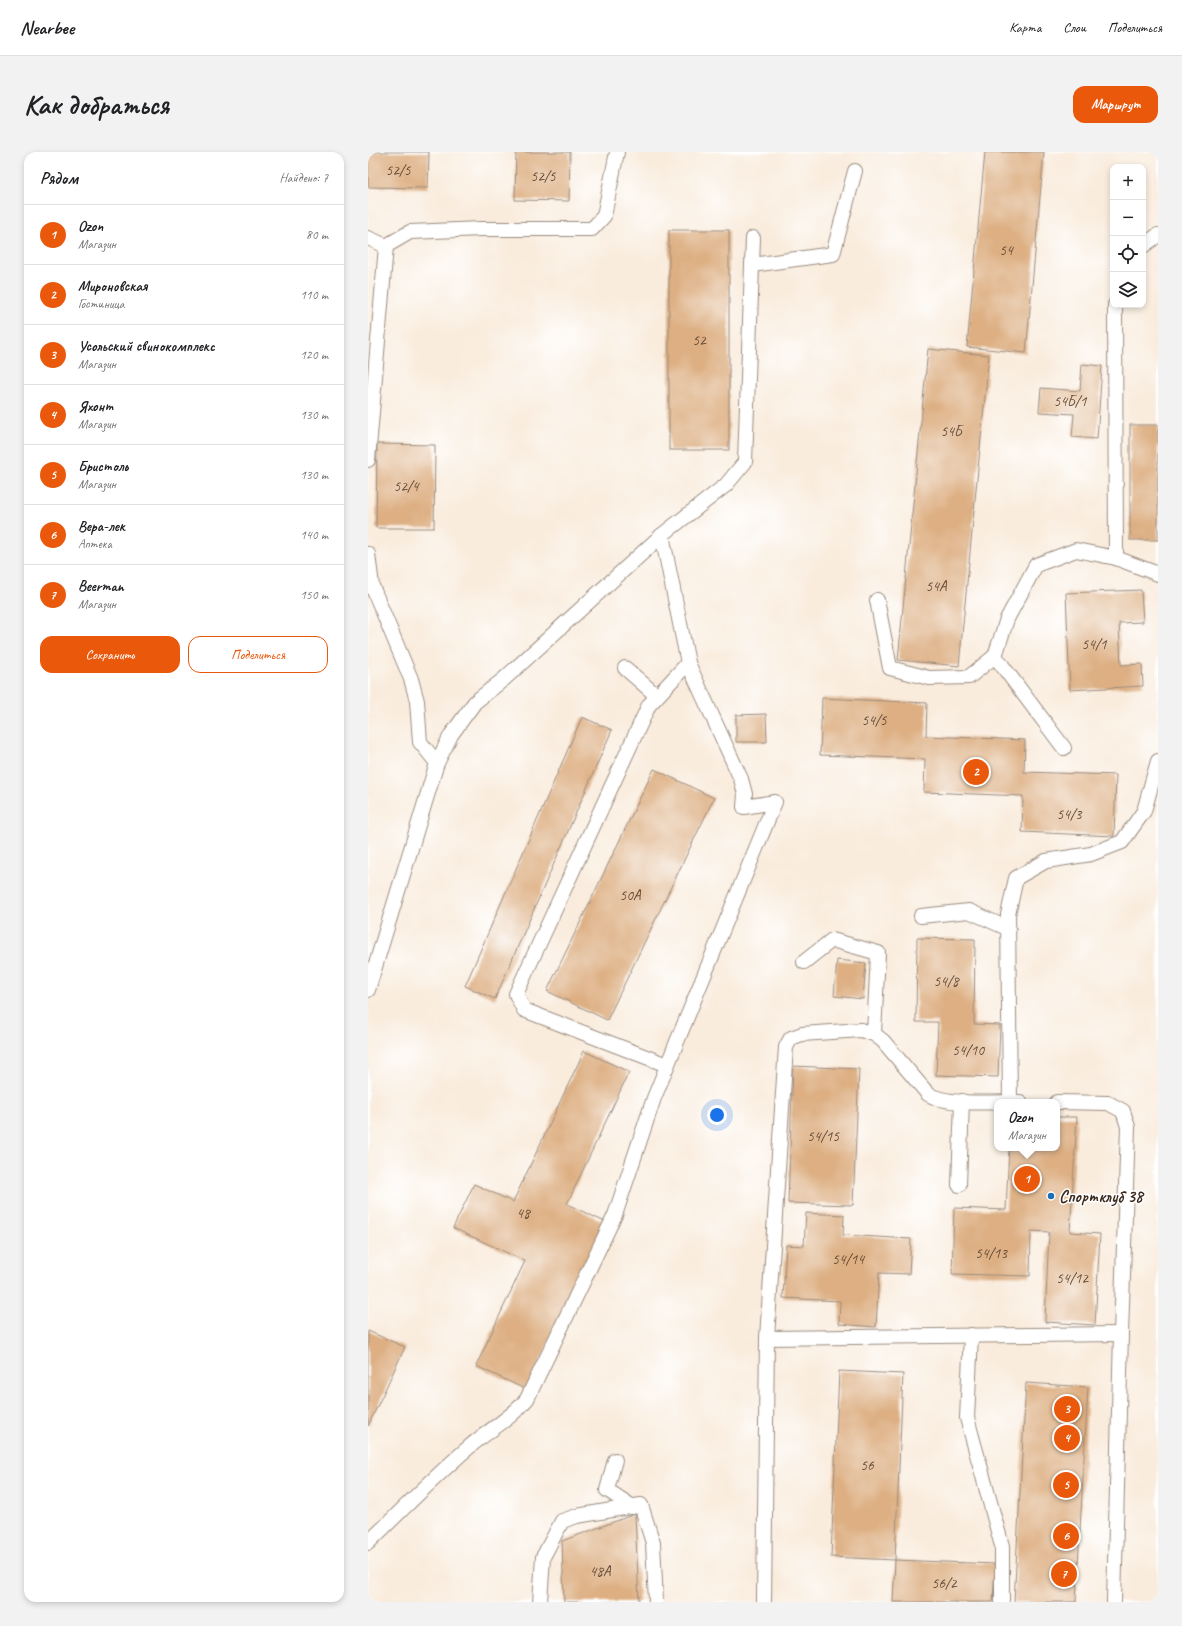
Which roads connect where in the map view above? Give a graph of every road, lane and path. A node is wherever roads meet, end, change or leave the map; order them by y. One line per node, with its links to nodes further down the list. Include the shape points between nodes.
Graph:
1 (617, 152): 7 (lane, via 604,216 592,229 410,232)
2 (855, 171): 8 (lane, via 833,254)
3 (1158, 235): 6 (lane)
4 (368, 238): 7 (lane)
5 (753, 238): 8 (lane)
6 (1146, 244)
7 (386, 246): 10 (lane)
8 (752, 265): 11 (lane, via 744,462 726,485)
9 (1115, 308): 13 (lane)
10 (368, 460)
11 (662, 535): 17 (lane); 22 (lane, via 504,679 475,702 451,735)
12 (368, 554): 22 (lane, via 372,586 412,680 417,701 420,742)
13 (1116, 558): 14 (lane); 16 (lane, via 1076,550 1036,565 1007,620)
14 (1158, 574)
15 (878, 600): 16 (lane, via 890,668 929,678 969,678)
16 (995, 656): 20 (lane)
17 (688, 663): 19 (lane); 28 (lane, via 742,778 744,807 774,802)
18 (625, 668): 19 (lane)
19 (657, 696): 28 (lane, via 649,705 516,994 524,1010)
20 (1064, 748)
21 (1158, 761): 24 (lane, via 1144,811 1122,842 1091,854 1046,861 1016,878 1008,915)
22 (437, 763): 26 (lane)
23 (921, 916): 24 (lane, via 970,912)
24 (1009, 929): 29 (lane)
25 (804, 962): 27 (lane, via 832,940 878,953)
26 (368, 990)
27 (874, 1034): 30 (lane, via 883,1041 928,1094 943,1100); 36 (lane, via 861,1030 802,1034 791,1038 786,1047)
28 (667, 1065): 39 (lane, via 615,1215 527,1399 517,1411 467,1449)
29 (1010, 1099)
30 (962, 1102): 31 (lane); 33 (lane)
31 (994, 1102)
32 (1060, 1102): 34 (lane, via 1108,1103 1123,1111 1128,1128)
33 (959, 1185)
34 (1121, 1334): 35 (lane); 44 (lane)
35 (972, 1335): 36 (lane); 43 (lane, via 967,1418 1002,1546)
36 (767, 1338): 42 (lane)
37 (614, 1460): 38 (lane, via 607,1490)
38 (633, 1507): 40 (lane, via 562,1520 543,1557); 41 (lane, via 641,1505 653,1543)
39 (368, 1543)
40 (540, 1602)
41 (656, 1602)
42 (764, 1602)
43 (1002, 1602)
44 (1114, 1602)

